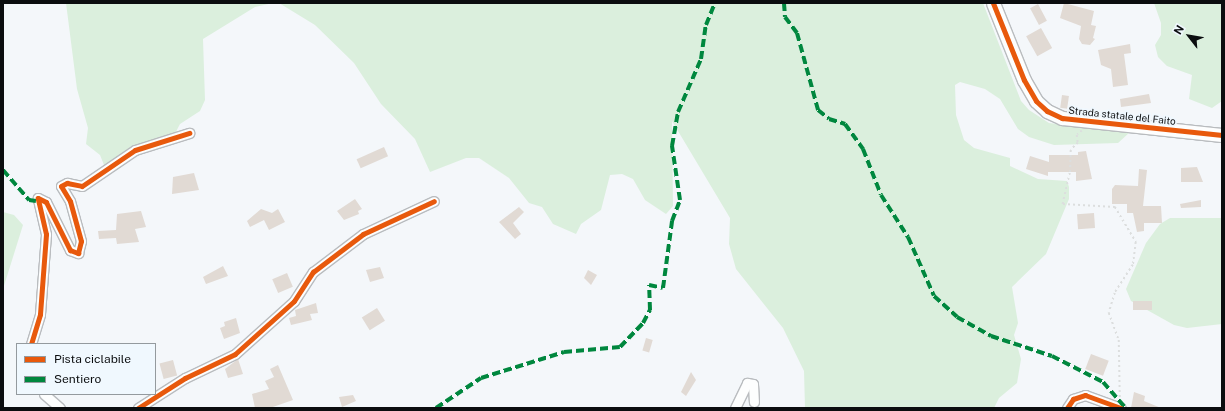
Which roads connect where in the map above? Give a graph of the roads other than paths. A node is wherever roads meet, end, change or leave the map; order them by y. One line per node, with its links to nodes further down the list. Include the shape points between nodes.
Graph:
1 (993, 3): 3 (street, Strada statale del Faito, via 1006,39 1036,100 1062,118)
2 (189, 133): 5 (street, via 135,150 82,186 67,183 61,186 70,201 81,241 78,253 70,250 46,202 38,198 46,234 40,314)
3 (1222, 135)
4 (434, 201): 10 (street, via 363,234 313,272 291,304 235,354 185,378)
5 (31, 343)
6 (45, 395): 9 (street)
7 (754, 402): 11 (street, via 753,384 747,383)
8 (1121, 404): 12 (street, via 1085,395 1073,398)
9 (60, 408)
10 (138, 408)
11 (735, 408)
12 (1067, 408)

